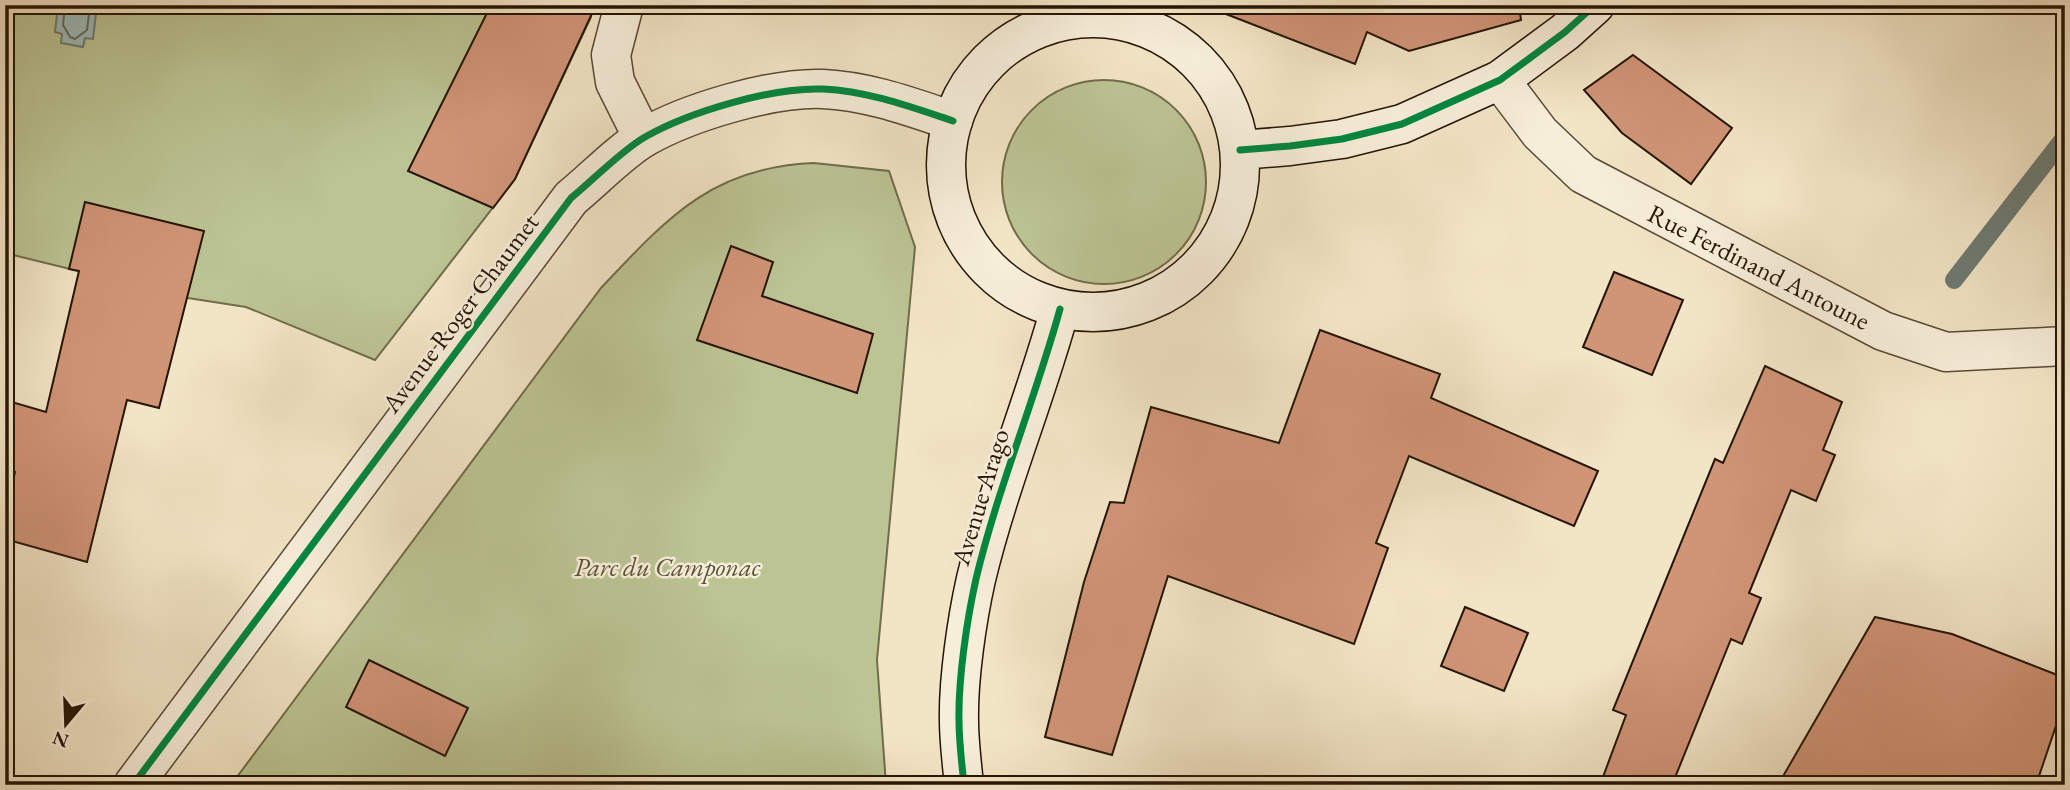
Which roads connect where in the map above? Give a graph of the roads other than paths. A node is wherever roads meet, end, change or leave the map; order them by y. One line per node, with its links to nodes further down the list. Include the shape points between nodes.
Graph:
1 (624, 5): 6 (street, via 611,55 615,82)
2 (1595, 5): 4 (street)
3 (1063, 13): 5 (street, via 1007,46 983,67); 7 (street, via 1126,22 1181,47 1204,67 1222,92)
4 (1500, 80): 7 (street, via 1402,124 1342,139); 9 (street, Rue Ferdinand Antoune, via 1540,133 1583,174 1883,331 1947,352)
5 (953, 121): 6 (street, Avenue Roger Chaumet, via 860,94 791,90 699,111); 8 (street, via 946,169 955,217 979,259 1016,291)
6 (643, 138): 10 (street, Avenue Roger Chaumet, via 571,198)
7 (1240, 150): 8 (street, via 1238,196 1221,240 1192,276 1141,304 1108,312)
8 (1060, 309): 11 (street, Avenue Arago, via 976,580 965,640 959,719)
9 (2065, 346)
10 (133, 785)
11 (964, 785)

